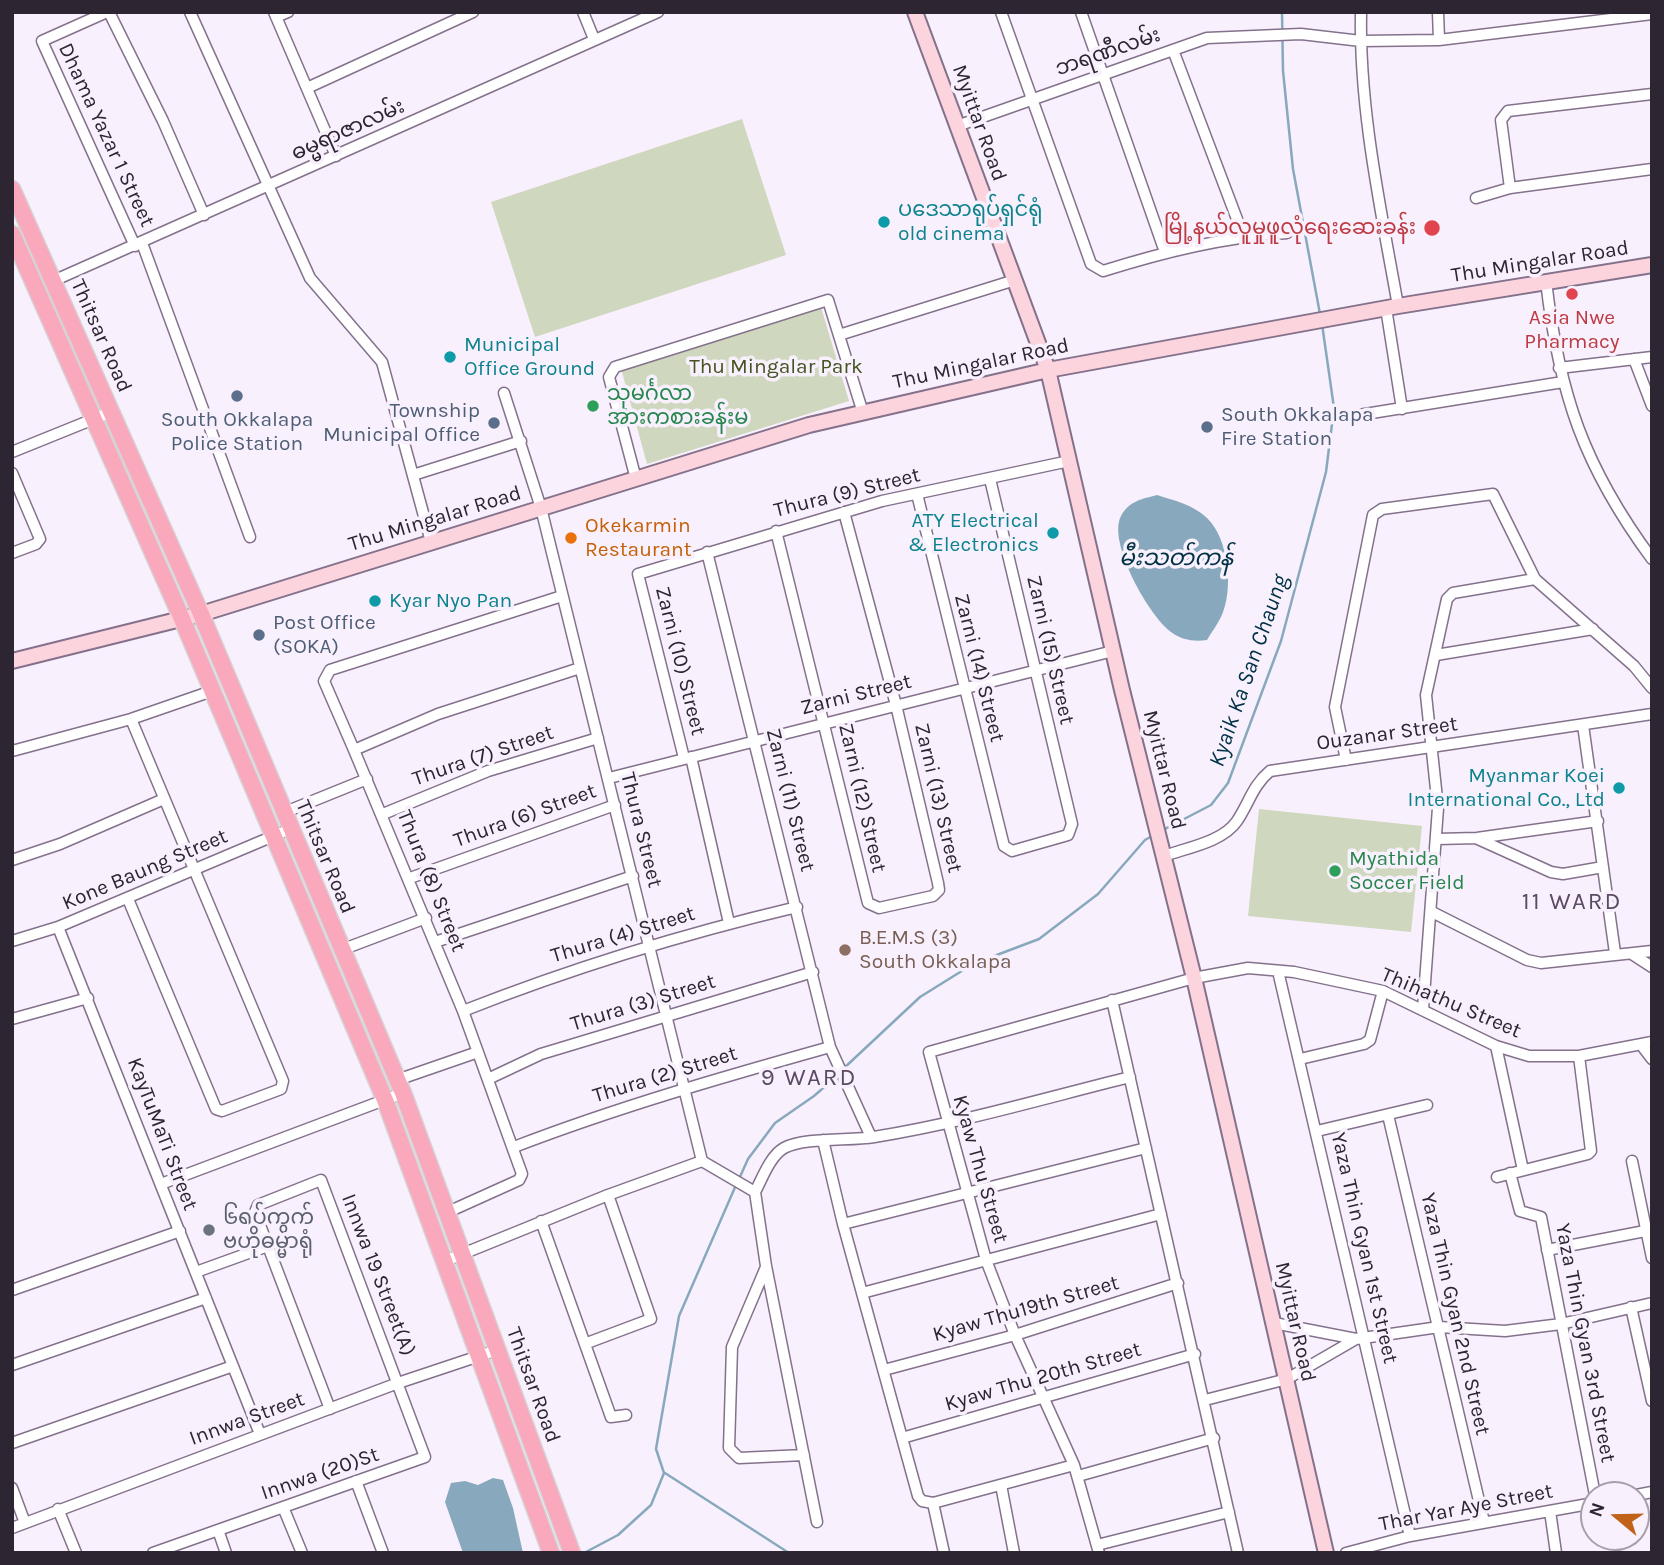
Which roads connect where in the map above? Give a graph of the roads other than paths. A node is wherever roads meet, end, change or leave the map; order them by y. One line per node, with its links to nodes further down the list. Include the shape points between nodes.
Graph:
1 (108, 12): 29 (street); 33 (street, Dhama Yazar 1 Street, via 42,41)
2 (190, 12): 25 (street)
3 (288, 12): 13 (street)
4 (473, 12): 19 (street)
5 (583, 12): 14 (street)
6 (658, 12): 14 (street, ဓမ္မရာဇာလမ်း)
7 (915, 12): 22 (main road, Myittar Road)
8 (1001, 12): 21 (street)
9 (1082, 12): 18 (street)
10 (1361, 12): 16 (street)
11 (1438, 12): 15 (street)
12 (1652, 14): 15 (street, ဘရဏီလမ်း)
13 (275, 15): 19 (street)
14 (594, 39): 23 (street, ဓမ္မရာဇာလမ်း)
15 (1439, 40): 16 (street, ဘရဏီလမ်း)
16 (1360, 41): 17 (street, ဘရဏီလမ်း, via 1262,34 1207,38); 40 (street)
17 (1173, 50): 18 (street, ဘရဏီလမ်း); 32 (street)
18 (1103, 74): 21 (street, ဘရဏီလမ်း); 34 (street)
19 (307, 88): 23 (street)
20 (1652, 94): 26 (street, via 1508,111 1501,120)
21 (1033, 98): 22 (street, ဘရဏီလမ်း); 34 (street, via 1091,264 1103,271)
22 (957, 126): 37 (main road, Myittar Road)
23 (336, 156): 25 (street, ဓမ္မရာဇာလမ်း)
24 (1652, 169): 26 (street)
25 (270, 186): 29 (street, ဓမ္မရာဇာလမ်း); 58 (street, via 310,278 382,362)
26 (1510, 188): 28 (street)
27 (12, 189): 38 (main road, Thitsar Road)
28 (1476, 198)
29 (204, 215): 33 (street, ဓမ္မရာဇာလမ်း)
30 (1287, 233): 32 (street)
31 (12, 234): 35 (main road, Thitsar Road)
32 (1243, 236): 34 (street)
33 (139, 245): 38 (street, ဓမ္မရာဇာလမ်း); 65 (street, Dhama Yazar 1 Street)
34 (1165, 252)
35 (16, 256): 53 (main road, Thitsar Road)
36 (1652, 265): 39 (main road, Thu Mingalar Road)
37 (1014, 280): 41 (street); 45 (main road, Myittar Road)
38 (53, 281): 50 (main road, Thitsar Road)
39 (1546, 281): 40 (main road, Thu Mingalar Road); 44 (street)
40 (1392, 307): 45 (main road, Thu Mingalar Road); 49 (street)
41 (839, 335): 51 (street); 59 (street, via 828,300 615,367 609,377)
42 (1652, 357): 43 (street)
43 (1634, 359): 44 (street); 48 (street)
44 (1559, 368): 46 (street)
45 (1048, 370): 51 (main road, Thu Mingalar Road); 56 (main road, Myittar Road)
46 (1563, 383): 49 (street); 69 (street, via 1594,468)
47 (504, 393): 54 (street, Thura Street)
48 (1652, 406)
49 (1402, 409): 52 (street)
50 (111, 412): 53 (street); 73 (main road, Thitsar Road)
51 (863, 412): 59 (main road, Thu Mingalar Road)
52 (1359, 415)
53 (93, 418): 55 (street); 74 (main road, Thitsar Road)
54 (521, 441): 58 (street); 62 (street, Thura Street)
55 (12, 452)
56 (1069, 461): 60 (street, Thura (9) Street); 76 (main road, Myittar Road)
57 (12, 473): 67 (street, via 40,539)
58 (413, 475): 66 (street)
59 (636, 479): 62 (main road, Thu Mingalar Road)
60 (990, 479): 61 (street, Thura (9) Street); 80 (street, Zarni (15) Street)
61 (917, 494): 63 (street, Thura (9) Street); 81 (street, Zarni (14) Street)
62 (541, 508): 66 (main road, Thu Mingalar Road); 72 (street, Thura Street)
63 (844, 512): 64 (street, Thura (9) Street); 84 (street, Zarni (13) Street)
64 (776, 531): 68 (street, Thura (9) Street); 87 (street, Zarni (12) Street)
65 (250, 537)
66 (431, 542): 73 (main road, Thu Mingalar Road)
67 (12, 552)
68 (707, 552): 70 (street, Thura (9) Street); 90 (street, Zarni (11) Street)
69 (1652, 559)
70 (638, 574): 94 (street, Zarni (10) Street)
71 (1535, 579): 75 (street); 77 (street, via 1450,594); 95 (street, via 1493,494 1376,511 1335,707)
72 (562, 596): 79 (street, Thura Street); 92 (street, Thura (8) Street, via 330,670 324,681)
73 (201, 614): 74 (main road, Thu Mingalar Road); 100 (main road, Thitsar Road)
74 (182, 619): 78 (main road, Thu Mingalar Road); 83 (main road, Thitsar Road)
75 (1593, 629): 77 (street); 82 (street)
76 (1113, 650): 80 (street, Zarni Street); 108 (main road, Myittar Road)
77 (1436, 655): 91 (street, via 1426,704)
78 (12, 661)
79 (580, 668): 89 (street, Thura Street); 92 (street, via 438,714)
80 (1035, 670): 81 (street, Zarni Street); 107 (street, Zarni (15) Street, via 1072,831)
81 (964, 688): 84 (street, Zarni Street); 107 (street, Zarni (14) Street)
82 (1652, 688)
83 (212, 691): 86 (street); 104 (main road, Thitsar Road)
84 (896, 705): 87 (street, Zarni Street); 116 (street, Zarni (13) Street, via 939,890 933,896)
85 (1652, 715): 88 (street, Ouzanar Street)
86 (131, 719): 93 (street); 98 (street)
87 (825, 723): 90 (street, Zarni Street); 116 (street, Zarni (12) Street, via 868,903)
88 (1583, 725): 91 (street, Ouzanar Street); 102 (street)
89 (598, 738): 96 (street, Thura Street); 101 (street, Thura (7) Street, via 488,771)
90 (755, 740): 94 (street, Zarni Street); 115 (street, Zarni (11) Street)
91 (1432, 747): 95 (street, Ouzanar Street); 106 (street)
92 (354, 750): 97 (street, Thura (8) Street)
93 (12, 751)
94 (687, 757): 96 (street, Zarni Street); 119 (street, Zarni (10) Street)
95 (1346, 760): 108 (street, Ouzanar Street, via 1270,771 1258,781 1236,824 1211,840)
96 (609, 778): 99 (street, Thura Street)
97 (367, 779): 100 (street); 101 (street, Thura (8) Street)
98 (164, 799): 109 (street); 111 (street)
99 (615, 805): 112 (street, Thura Street); 113 (street, Thura (6) Street)
100 (283, 813): 103 (main road, Thitsar Road)
101 (383, 814): 113 (street, Thura (8) Street)
102 (1598, 821): 105 (street); 110 (street)
103 (290, 829): 104 (street, Kone Baung Street); 124 (main road, Thitsar Road)
104 (274, 836): 111 (street, Kone Baung Street); 150 (main road, Thitsar Road)
105 (1477, 838): 106 (street); 110 (street, via 1551,872)
106 (1437, 839): 117 (street)
107 (1007, 850)
108 (1164, 856): 131 (main road, Myittar Road)
109 (12, 860)
110 (1603, 867): 126 (street)
111 (194, 872): 114 (street, Kone Baung Street); 114 (street, via 284,1082 281,1089 222,1111 216,1109)
112 (633, 876): 122 (street); 123 (street, Thura Street)
113 (410, 878): 118 (street, Thura (8) Street)
114 (128, 899): 120 (street, Kone Baung Street)
115 (797, 907): 119 (street, Thura (4) Street); 130 (street, Zarni (11) Street)
116 (873, 908)
117 (1432, 912): 126 (street, via 1527,960 1541,963); 135 (street)
118 (426, 918): 122 (street, Thura (8) Street); 124 (street)
119 (729, 923): 123 (street, Thura (4) Street)
120 (58, 927): 121 (street, Kone Baung Street); 133 (street, KayTuMaTi Street)
121 (12, 941)
122 (435, 942): 136 (street, Thura (8) Street)
123 (651, 947): 136 (street, Thura (4) Street, via 554,975); 137 (street, Thura Street)
124 (341, 950): 148 (main road, Thitsar Road)
125 (1652, 951): 127 (street)
126 (1615, 953): 127 (street)
127 (1632, 953): 128 (street)
128 (1652, 967)
129 (1278, 971): 131 (street, Thihathu Street, via 1248,968); 132 (street, Thihathu Street); 144 (street, Yaza Thin Gyan 1st Street)
130 (813, 972): 137 (street, Thura (3) Street); 141 (street, Zarni (11) Street)
131 (1194, 978): 134 (street, Kyaw Thu Street); 188 (main road, Myittar Road)
132 (1383, 991): 135 (street, Thihathu Street); 144 (street, via 1370,1040)
133 (88, 998): 138 (street); 164 (street, KayTuMaTi Street)
134 (1112, 1000): 146 (street); 153 (street, Kyaw Thu Street, via 929,1052)
135 (1423, 1009): 140 (street, Thihathu Street)
136 (463, 1011): 142 (street, Thura (8) Street)
137 (668, 1016): 147 (street, Thura (3) Street, via 541,1054); 149 (street, Thura Street)
138 (12, 1020)
139 (1647, 1044): 143 (street, Thihathu Street); 145 (street)
140 (1496, 1046): 143 (street, Thihathu Street, via 1529,1056); 161 (street)
141 (830, 1047): 149 (street, Thura (2) Street); 155 (street, Zarni (11) Street)
142 (478, 1052): 147 (street, Thura (8) Street); 148 (street)
143 (1578, 1056): 161 (street, via 1591,1151)
144 (1300, 1059): 154 (street, Yaza Thin Gyan 1st Street)
145 (1652, 1059)
146 (1130, 1077): 153 (street); 158 (street)
147 (488, 1079): 157 (street, Thura (8) Street)
148 (400, 1086): 150 (street); 168 (main road, Thitsar Road)
149 (685, 1087): 157 (street, Thura (2) Street); 159 (street, Thura Street)
150 (385, 1100): 164 (street); 179 (main road, Thitsar Road)
151 (1427, 1105): 152 (street)
152 (1388, 1115): 154 (street); 190 (street, Yaza Thin Gyan 2nd Street)
153 (948, 1123): 155 (street); 166 (street, Kyaw Thu Street)
154 (1317, 1130): 192 (street, Yaza Thin Gyan 1st Street)
155 (872, 1137): 156 (street)
156 (823, 1140): 165 (street, via 784,1148); 171 (street)
157 (514, 1147): 168 (street, Thura (8) Street, via 522,1174 519,1180)
158 (1146, 1148): 166 (street); 169 (street)
159 (702, 1161): 165 (street); 167 (street)
160 (1632, 1161): 173 (street)
161 (1523, 1170): 162 (street)
162 (1510, 1173): 163 (street); 175 (street, Yaza Thin Gyan 3rd Street, via 1520,1211 1541,1217)
163 (1497, 1177)
164 (161, 1184): 172 (street, KayTuMaTi Street)
165 (755, 1192): 180 (street)
166 (968, 1194): 171 (street); 178 (street, Kyaw Thu Street)
167 (608, 1195): 170 (street); 193 (street, via 651,1319)
168 (448, 1212): 176 (main road, Thitsar Road)
169 (1161, 1214): 178 (street); 182 (street)
170 (541, 1221): 176 (street); 193 (street)
171 (843, 1224): 184 (street)
172 (180, 1231): 181 (street, KayTuMaTi Street); 183 (street)
173 (1645, 1231): 175 (street); 177 (street)
174 (268, 1246): 181 (street); 201 (street, Innwa 19 Street(A), via 256,1212 258,1205 321,1180); 205 (street)
175 (1547, 1250): 189 (street, Yaza Thin Gyan 3rd Street)
176 (463, 1253): 179 (street); 194 (main road, Thitsar Road)
177 (1652, 1258)
178 (986, 1260): 184 (street); 191 (street, Kyaw Thu Street)
179 (445, 1261): 196 (main road, Thitsar Road)
180 (766, 1266): 211 (street); 211 (street, via 732,1347 729,1448 740,1458)
181 (196, 1272): 185 (street, KayTuMaTi Street)
182 (1178, 1283): 191 (street, Kyaw Thu19th Street); 195 (street)
183 (12, 1290)
184 (862, 1293): 199 (street)
185 (206, 1298): 197 (street); 198 (street, KayTuMaTi Street)
186 (1652, 1303): 187 (street)
187 (1631, 1307): 189 (street); 204 (street)
188 (1274, 1323): 192 (street); 200 (main road, Myittar Road)
189 (1561, 1324): 190 (street, via 1505,1331); 214 (street, Yaza Thin Gyan 3rd Street)
190 (1439, 1327): 192 (street); 224 (street, Yaza Thin Gyan 2nd Street)
191 (1015, 1335): 199 (street, Kyaw Thu19th Street); 202 (street, Kyaw Thu Street)
192 (1361, 1338): 200 (street); 228 (street, Yaza Thin Gyan 1st Street)
193 (587, 1343): 206 (street, via 611,1417)
194 (497, 1350): 196 (street, Innwa Street); 236 (main road, Thitsar Road)
195 (1195, 1354): 202 (street, Kyaw Thu 20th Street); 203 (street)
196 (480, 1355): 201 (street, Innwa Street); 235 (main road, Thitsar Road)
197 (12, 1365)
198 (233, 1366): 207 (street, KayTuMaTi Street); 210 (street)
199 (884, 1370): 208 (street)
200 (1287, 1379): 203 (street); 240 (main road, Myittar Road)
201 (398, 1383): 205 (street, Innwa Street); 213 (street, Innwa (20)St, via 425,1457)
202 (1046, 1397): 208 (street, Kyaw Thu 20th Street); 212 (street, Kyaw Thu Street)
203 (1205, 1400): 209 (street)
204 (1652, 1401)
205 (330, 1409): 207 (street, Innwa Street)
206 (626, 1415)
207 (260, 1434): 220 (street, Innwa Street)
208 (902, 1438): 217 (street, via 919,1496)
209 (1214, 1438): 212 (street); 222 (street)
210 (12, 1443)
211 (804, 1455): 223 (street)
212 (1076, 1471): 215 (street); 229 (street, Kyaw Thu Street)
213 (356, 1481): 219 (street, Innwa (20)St); 234 (street)
214 (1592, 1481)
215 (1001, 1485): 217 (street); 238 (street)
216 (12, 1488): 225 (street)
217 (933, 1503): 237 (street)
218 (1580, 1506): 221 (street, Thar Yar Aye Street)
219 (283, 1507): 227 (street, Innwa (20)St); 233 (street)
220 (58, 1509): 225 (street, Innwa Street); 230 (street)
221 (1550, 1511): 224 (street, Thar Yar Aye Street); 242 (street)
222 (1229, 1512): 229 (street); 239 (street)
223 (817, 1522)
224 (1484, 1522): 228 (street, Thar Yar Aye Street)
225 (25, 1523): 226 (street, Innwa Street)
226 (12, 1528)
227 (218, 1530): 231 (street, Innwa (20)St); 232 (street)
228 (1410, 1535): 241 (street, Thar Yar Aye Street)
229 (1098, 1549)
230 (76, 1553)
231 (153, 1553)
232 (226, 1553)
233 (302, 1553)
234 (383, 1553)
235 (551, 1553)
236 (572, 1553)
237 (944, 1553)
238 (1014, 1553)
239 (1238, 1553)
240 (1326, 1553)
241 (1346, 1553)
242 (1556, 1553)

